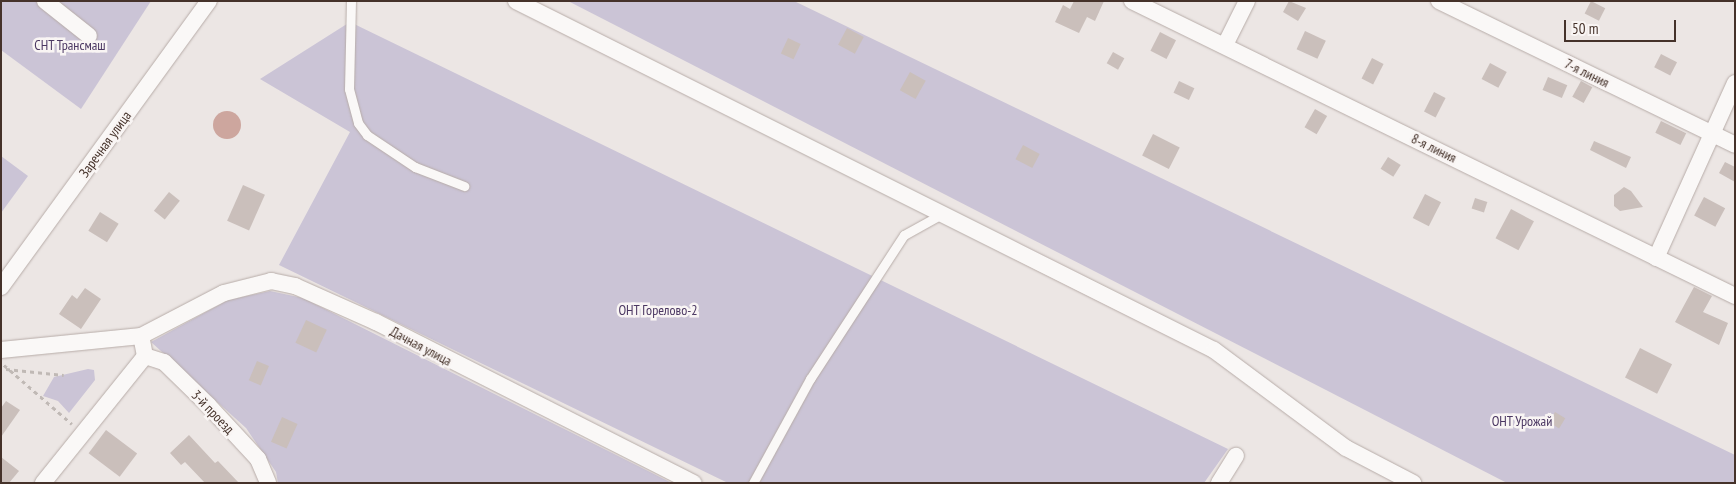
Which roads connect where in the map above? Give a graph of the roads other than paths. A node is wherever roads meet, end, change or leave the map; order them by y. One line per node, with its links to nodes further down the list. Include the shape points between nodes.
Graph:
1 (45, 1): 8 (street)
2 (210, 1): 16 (street, Заречная улица)
3 (351, 1): 13 (lane, via 349,89 358,123 367,135 415,167)
4 (516, 1): 14 (street)
5 (1132, 1): 9 (street, 8-я линия)
6 (1247, 1): 9 (street)
7 (1439, 1): 11 (street, 7-я линия)
8 (90, 36)
9 (1225, 45): 15 (street, 8-я линия)
10 (1735, 83): 11 (street)
11 (1711, 134): 12 (street, 7-я линия); 15 (street)
12 (1735, 145)
13 (464, 186)
14 (940, 215): 25 (lane, via 904,235 810,379); 27 (street, via 1214,350 1346,448)
15 (1656, 258): 17 (street, 8-я линия)
16 (4, 278)
17 (1735, 296)
18 (141, 336): 19 (street, Дачная улица); 20 (street); 24 (street, Дачная улица, via 224,293 252,284 295,286)
19 (2, 355)
20 (145, 356): 22 (street); 23 (street, 3-й проезд, via 164,362 208,405 258,459)
21 (1236, 456): 26 (street)
22 (43, 483)
23 (268, 483)
24 (694, 483)
25 (753, 483)
26 (1218, 483)
27 (1413, 483)

